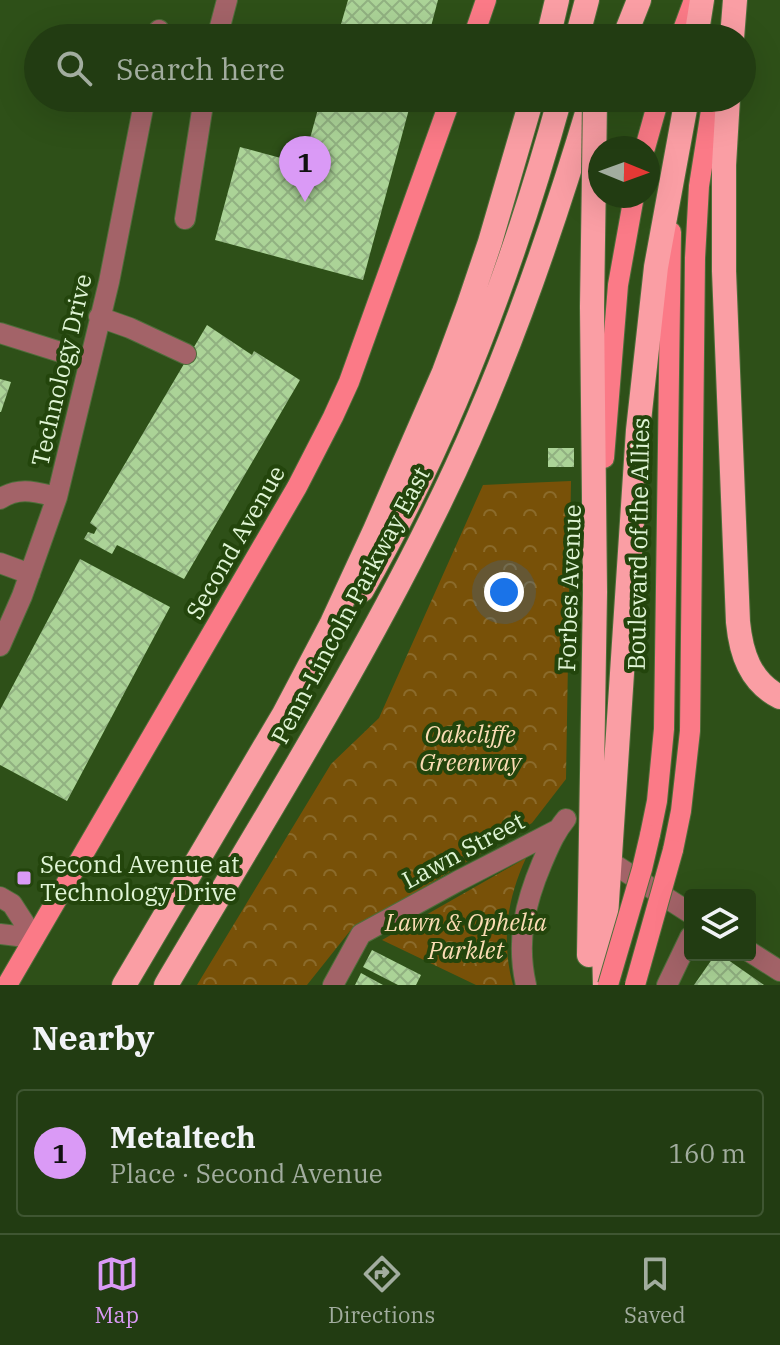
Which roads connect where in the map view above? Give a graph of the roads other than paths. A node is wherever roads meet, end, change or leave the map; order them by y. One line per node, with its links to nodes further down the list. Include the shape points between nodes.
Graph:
1 (227, 0): 11 (street)
2 (486, 0): 12 (main road)
3 (557, 0): 13 (highway)
4 (587, 0): 14 (highway)
5 (596, 0): 15 (highway)
6 (622, 0): 16 (highway)
7 (639, 0): 17 (highway)
8 (694, 0): 18 (main road)
9 (702, 0): 19 (highway)
10 (734, 0): 20 (main road); 21 (highway)
11 (221, 24)
12 (478, 24)
13 (551, 24)
14 (581, 24)
15 (596, 24)
16 (614, 24)
17 (630, 24)
18 (692, 24)
19 (694, 24)
20 (728, 24)
21 (733, 24)
22 (142, 112): 39 (street, Technology Drive)
23 (202, 112): 38 (street)
24 (446, 112): 55 (main road, Second Avenue, via 333,417)
25 (529, 112): 50 (highway, Penn-Lincoln Parkway East, via 444,372 332,623)
26 (556, 112): 50 (highway, via 513,252 437,441 382,556)
27 (589, 112): 36 (highway, Penn-Lincoln Parkway East)
28 (593, 112): 47 (highway, bridge)
29 (596, 112): 36 (highway)
30 (655, 112): 34 (main road)
31 (685, 112): 35 (highway, Boulevard of the Allies)
32 (711, 112): 66 (main road, bridge, via 695,258 690,731 673,850)
33 (727, 112): 49 (highway, via 724,271 739,627 753,674)
34 (648, 136)
35 (678, 149): 51 (highway, via 653,287 641,398); 65 (main road, Boulevard of the Allies, bridge, via 669,257 664,729 650,835)
36 (563, 196): 61 (highway, Penn-Lincoln Parkway East, via 495,377 434,515 348,676)
37 (632, 208): 47 (main road, Forbes Avenue, via 613,324)
38 (185, 219)
39 (99, 317): 41 (street); 42 (street, Technology Drive)
40 (0, 333): 42 (street)
41 (186, 354)
42 (89, 361): 43 (street, Technology Drive)
43 (57, 497): 44 (street, via 26,489); 46 (street, Technology Drive)
44 (0, 499)
45 (0, 563): 46 (street)
46 (30, 574): 48 (street, Technology Drive)
47 (595, 592): 64 (highway, Forbes Avenue, via 588,942)
48 (0, 646)
49 (780, 697)
50 (284, 714): 60 (highway, Penn-Lincoln Parkway East)
51 (609, 861): 53 (street); 65 (highway)
52 (0, 897): 55 (street, via 12,904)
53 (684, 909)
54 (0, 934): 55 (street)
55 (34, 938): 59 (main road, Second Avenue)
56 (684, 950): 67 (street)
57 (756, 956): 58 (street)
58 (780, 971)
59 (7, 985)
60 (124, 985)
61 (166, 985)
62 (333, 985): 63 (street, Lawn Street, via 361,934 562,824 525,911 521,953)
63 (526, 985)
64 (592, 985)
65 (606, 985)
66 (635, 985)
67 (667, 985)

